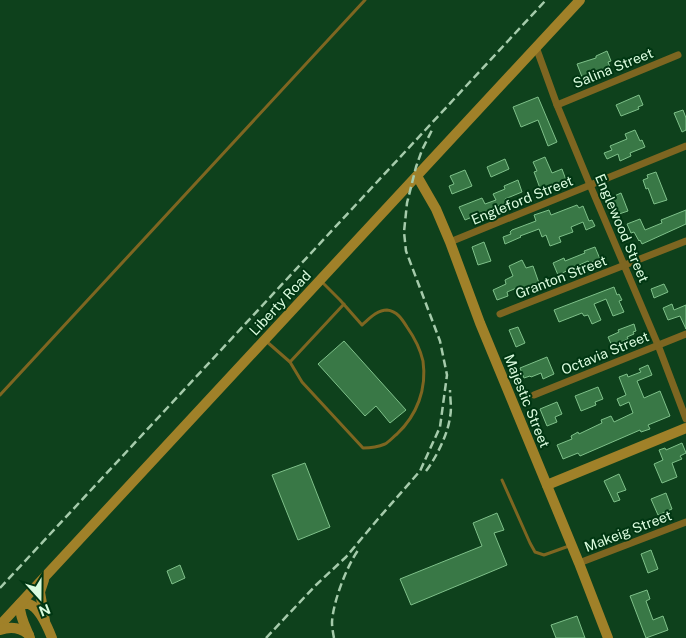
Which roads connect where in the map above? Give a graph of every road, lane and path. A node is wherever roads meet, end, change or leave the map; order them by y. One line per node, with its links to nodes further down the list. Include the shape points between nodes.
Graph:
1 (365, 0): 19 (lane)
2 (580, 0): 3 (main road, Liberty Road)
3 (536, 47): 5 (street, Englewood Street); 7 (main road, Liberty Road)
4 (678, 55): 5 (street, Salina Street)
5 (557, 105): 8 (street, Englewood Street)
6 (686, 146): 8 (street, Engleford Street)
7 (417, 176): 10 (main road, Majestic Street); 12 (main road, Liberty Road)
8 (590, 185): 10 (street, Engleford Street); 11 (street, Englewood Street)
9 (686, 241): 11 (street, Granton Street)
10 (450, 242): 24 (main road, Majestic Street)
11 (625, 266): 14 (street, Granton Street); 17 (street, Englewood Street)
12 (320, 280): 13 (lane); 16 (main road, Liberty Road)
13 (344, 304): 18 (lane); 18 (lane, via 362,326 378,312 394,312 416,339 424,386 404,427 386,444 363,448 302,382)
14 (500, 314)
15 (686, 334): 17 (street, Octavia Street)
16 (265, 339): 18 (lane); 28 (main road, Liberty Road)
17 (658, 345): 20 (street, Octavia Street); 21 (street, Englewood Street)
18 (290, 362)
19 (0, 395)
20 (534, 395)
21 (686, 419)
22 (686, 428): 24 (main road)
23 (502, 480): 26 (lane, via 535,552 544,554)
24 (547, 485): 26 (main road, Majestic Street)
25 (686, 522): 27 (street, Makeig Street)
26 (572, 544): 27 (main road, Majestic Street)
27 (579, 563): 35 (main road, Majestic Street)
28 (45, 578): 29 (main road, Liberty Road); 30 (main road, via 40,592)
29 (20, 604): 30 (main road, via 32,606); 31 (main road, Liberty Road); 33 (main road)
30 (46, 622): 34 (main road)
31 (0, 625)
32 (0, 630): 33 (main road, via 14,627)
33 (29, 636)
34 (52, 638)
35 (608, 638)

